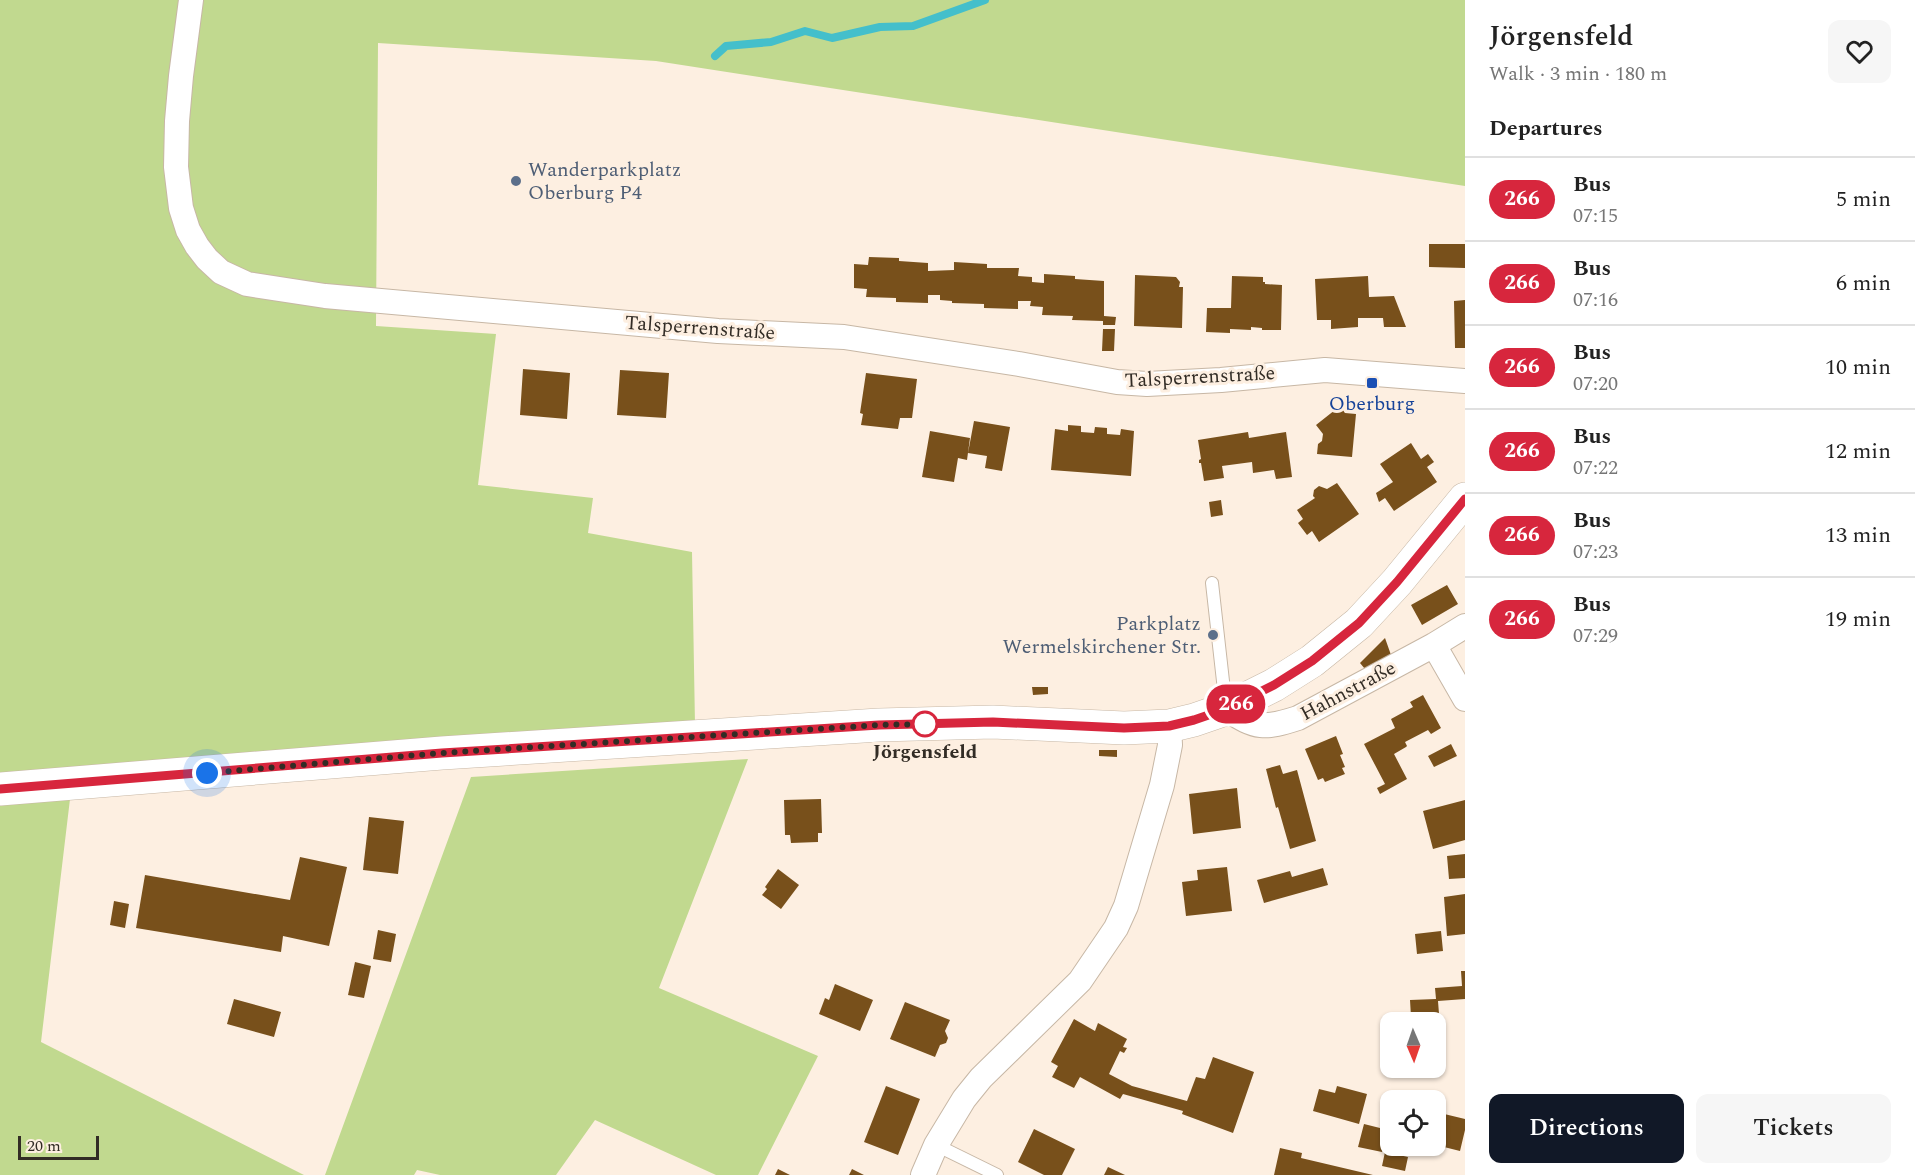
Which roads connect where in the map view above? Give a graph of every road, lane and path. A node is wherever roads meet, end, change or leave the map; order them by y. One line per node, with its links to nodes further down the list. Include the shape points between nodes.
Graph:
1 (191, 0): 2 (street, Talsperrenstraße, via 177,121 176,167 181,208 188,230 207,259 221,272 247,284 325,296 718,331 844,337 1117,382 1168,383 1325,370)
2 (1465, 381)
3 (1465, 499): 8 (main road, via 1397,582 1345,635 1274,685)
4 (1212, 583): 8 (lane)
5 (1465, 626): 6 (street, Hahnstraße)
6 (1434, 645): 7 (street); 8 (street, Hahnstraße, via 1298,718 1276,725 1246,722)
7 (1465, 699)
8 (1226, 709): 9 (main road)
9 (1169, 726): 10 (main road, via 1124,728 993,722 879,725 442,753); 11 (street, via 1170,745 1162,785 1116,928 1080,981 975,1085)
10 (0, 789)
11 (936, 1145): 12 (street); 13 (lane)
12 (923, 1175)
13 (997, 1175)

